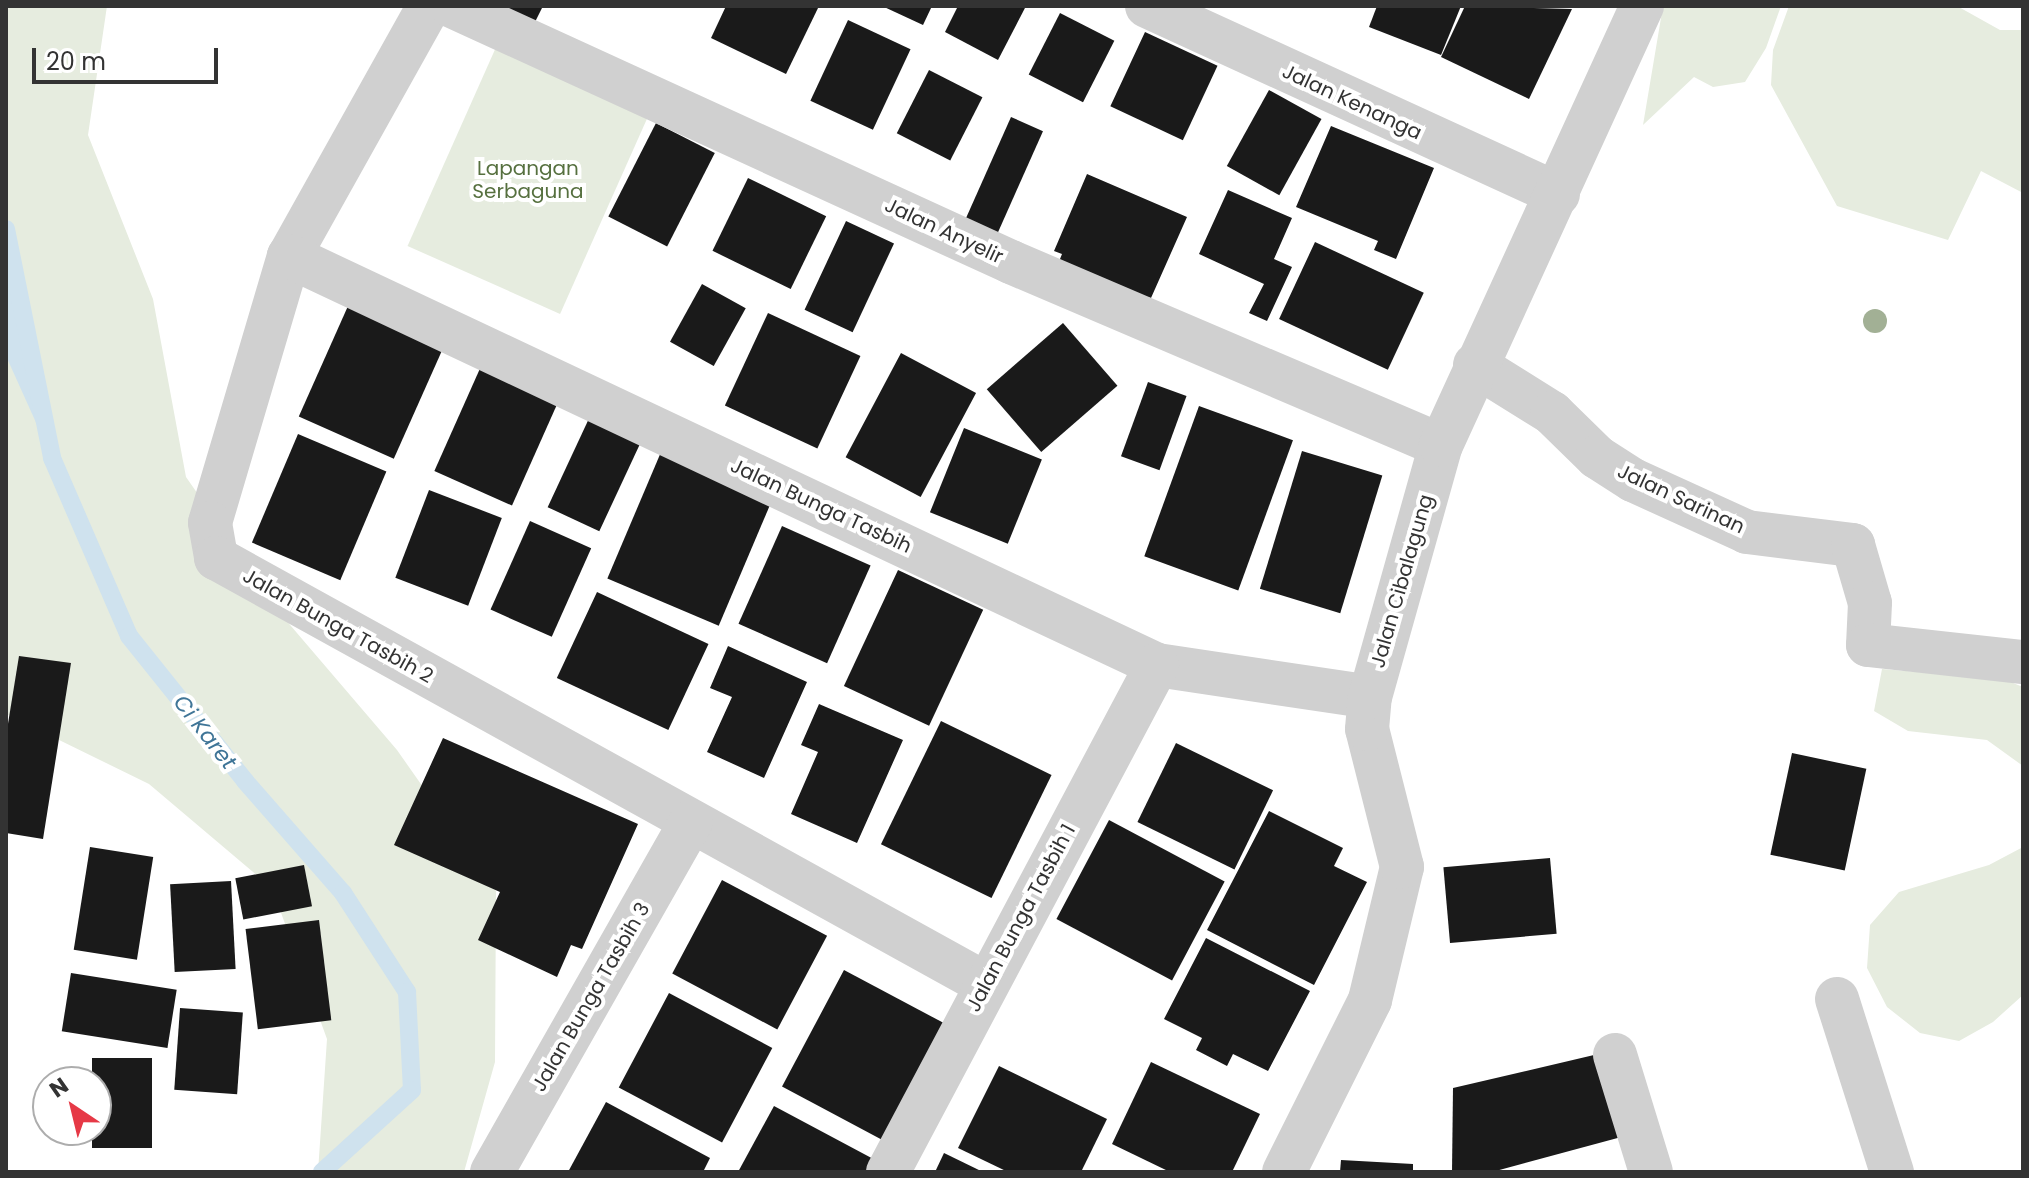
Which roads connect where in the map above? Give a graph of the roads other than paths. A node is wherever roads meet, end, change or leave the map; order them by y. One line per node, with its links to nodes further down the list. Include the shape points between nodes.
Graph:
1 (429, 6): 6 (street, Jalan Bunga Tasbih 2)
2 (452, 6): 8 (street, Jalan Anyelir, via 1011,262)
3 (1147, 6): 5 (street, Jalan Kenanga)
4 (1642, 6): 5 (street, Jalan Cibalagung)
5 (1558, 194): 7 (street, Jalan Cibalagung)
6 (289, 256): 10 (street, Jalan Bunga Tasbih); 12 (street, Jalan Bunga Tasbih 2, via 210,523 216,558)
7 (1475, 365): 8 (street, Jalan Cibalagung); 9 (street, Jalan Sarinan, via 1552,413 1597,457 1633,480 1747,532 1853,545 1870,603 1868,645)
8 (1441, 445): 11 (street, Jalan Cibalagung)
9 (2023, 662)
10 (1157, 665): 11 (street, Jalan Bunga Tasbih); 13 (street, Jalan Bunga Tasbih 1)
11 (1370, 697): 18 (street, Jalan Cibalagung, via 1367,729 1402,867 1370,1000)
12 (691, 822): 13 (street, Jalan Bunga Tasbih 2); 16 (street, Jalan Bunga Tasbih 3)
13 (986, 984): 17 (street, Jalan Bunga Tasbih 1)
14 (1837, 999): 20 (street)
15 (1615, 1055): 19 (street)
16 (492, 1172)
17 (888, 1172)
18 (1284, 1172)
19 (1651, 1172)
20 (1892, 1172)

